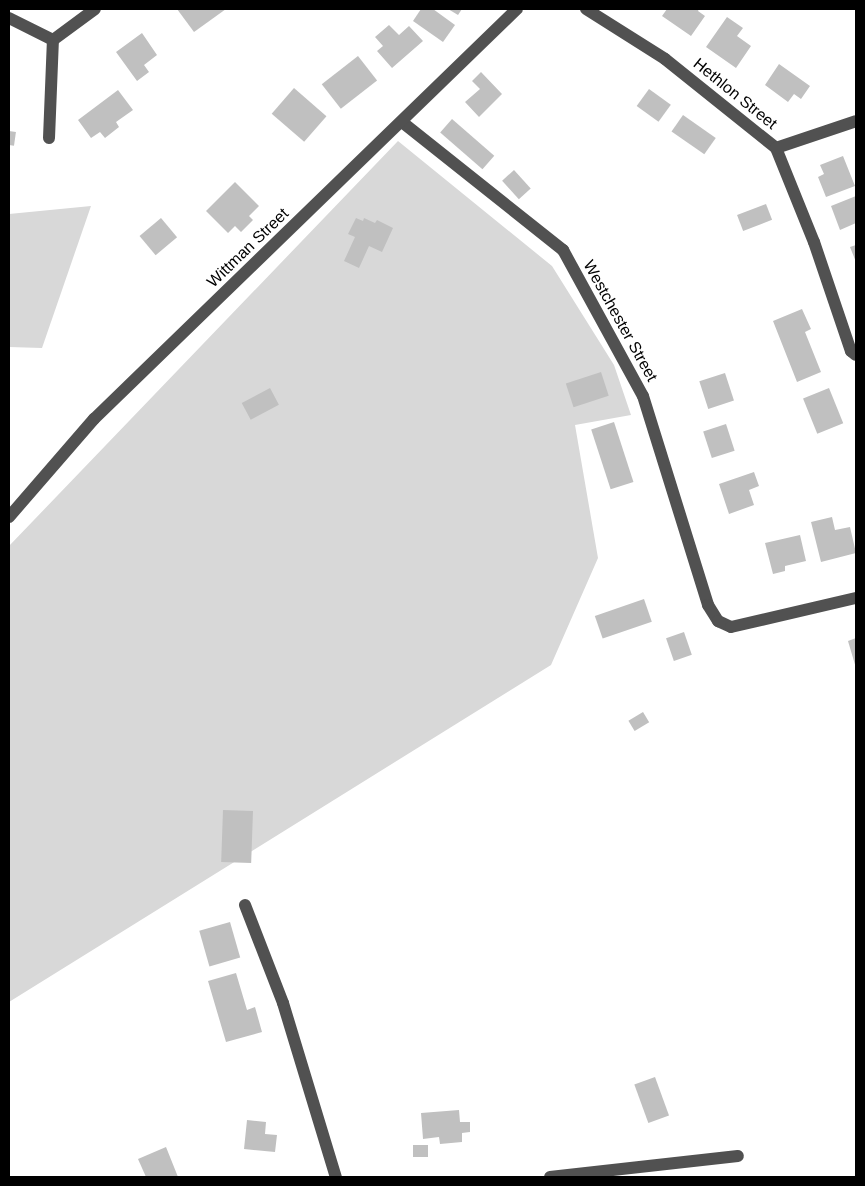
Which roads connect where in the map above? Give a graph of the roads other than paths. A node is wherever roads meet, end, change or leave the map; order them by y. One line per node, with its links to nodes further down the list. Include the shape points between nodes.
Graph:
1 (95, 9): 5 (street)
2 (517, 9): 7 (street, Wittman Street)
3 (586, 9): 9 (street, Hethlon Street, via 665,58)
4 (9, 18): 5 (street)
5 (53, 40): 8 (street)
6 (856, 121): 9 (street)
7 (402, 122): 11 (street, Wittman Street, via 94,420); 12 (street, Westchester Street, via 563,250 643,396 708,605 718,621 731,627)
8 (49, 138)
9 (776, 148): 10 (street, Hethlon Street, via 814,242 851,352)
10 (856, 355)
11 (9, 517)
12 (856, 598)
13 (245, 905): 15 (street, via 283,1003)
14 (738, 1156): 16 (street)
15 (336, 1177)
16 (550, 1177)

